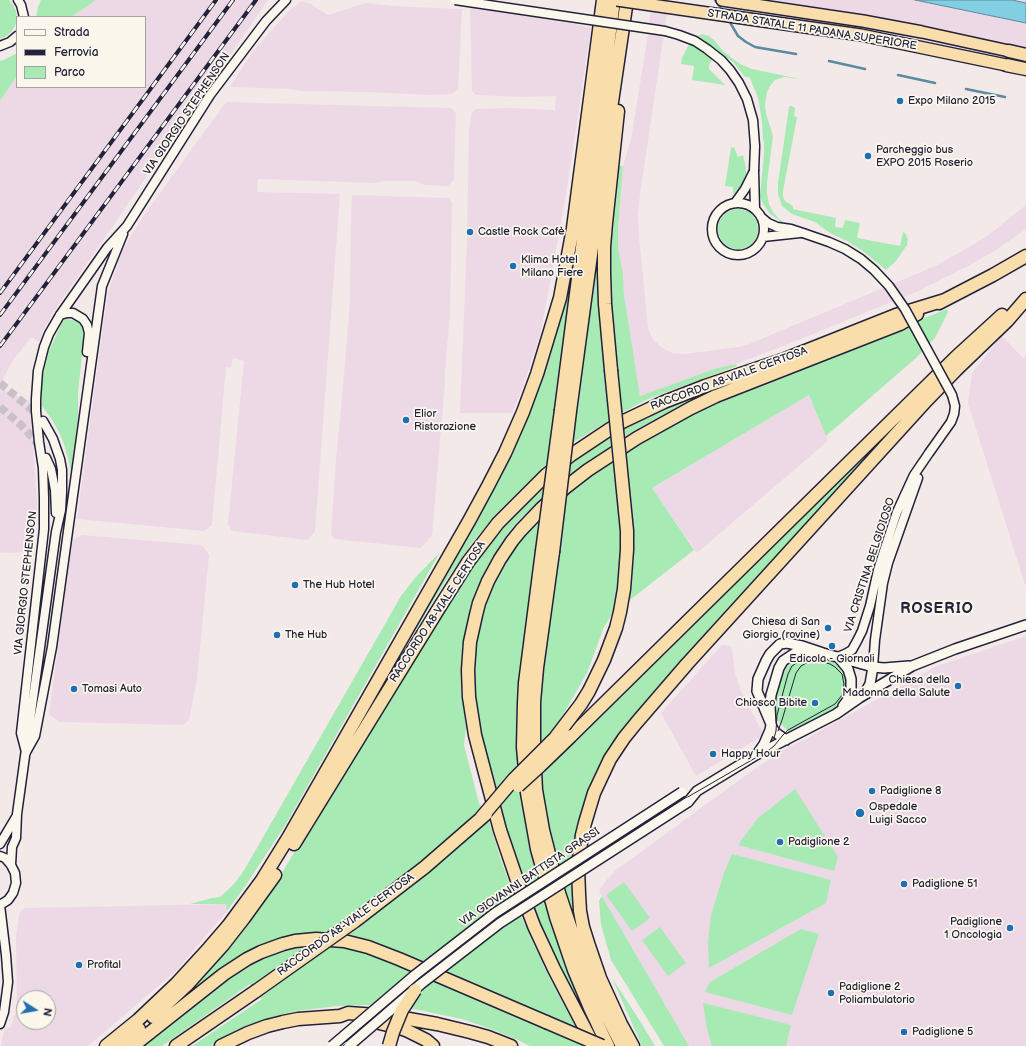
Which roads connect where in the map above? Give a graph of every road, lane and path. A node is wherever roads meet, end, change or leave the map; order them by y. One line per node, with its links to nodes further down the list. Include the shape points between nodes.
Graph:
1 (18, 0): 10 (street)
2 (24, 0): 10 (street)
3 (286, 0): 21 (street, VIA GIORGIO STEPHENSON, via 266,21 210,95)
4 (455, 0): 17 (street, bridge, via 665,31 695,41 726,65 739,82 747,99 753,120)
5 (603, 0): 57 (highway, via 573,228 560,298 537,374 505,453 461,535 262,880 228,926 176,984)
6 (614, 0): 30 (highway)
7 (617, 0): 15 (highway, STRADA STATALE 11 PADANA SUPERIORE, bridge, via 861,35)
8 (628, 0): 30 (highway); 49 (highway, bridge, via 604,247 605,304 627,531 624,589 620,612 602,666 581,704 555,738 514,779)
9 (722, 0): 13 (highway, STRADA STATALE 11 PADANA SUPERIORE, via 863,21)
10 (24, 15)
11 (16, 37): 12 (street)
12 (0, 46)
13 (1009, 51): 14 (highway)
14 (1026, 55)
15 (1006, 65): 16 (highway)
16 (1026, 69)
17 (754, 171): 18 (street); 19 (street)
18 (735, 203): 19 (street, via 746,204); 23 (street, via 723,208 714,218 712,232 716,244 730,254 744,255 756,248)
19 (755, 209): 20 (street)
20 (761, 217): 22 (street, VIA CRISTINA BELGIOIOSO, via 777,227); 23 (street, via 764,226)
21 (127, 226): 28 (street, VIA GIORGIO STEPHENSON, via 107,248); 29 (street, VIA GIORGIO STEPHENSON, via 102,286)
22 (803, 233): 23 (street, VIA CRISTINA BELGIOIOSO); 32 (street, VIA CRISTINA BELGIOIOSO, bridge, via 845,249 862,259 889,286 905,309 952,394 955,406 951,422)
23 (763, 237)
24 (1026, 256): 27 (highway)
25 (1026, 294): 49 (highway, RACCORDO A8-VIALE CERTOSA, bridge, via 949,364 540,766)
26 (1026, 299): 71 (highway, via 932,395 688,664 637,722 610,759 594,793 582,835 578,894 583,927 600,978)
27 (945, 300): 58 (highway, RACCORDO A8-VIALE CERTOSA, via 896,315 785,359 664,402 610,429 546,475 498,523 468,562 265,890 223,945 187,985); 67 (highway, via 900,324 716,396 637,438 588,470 542,508 512,541 488,581 470,642 469,697 475,735 500,830 524,899 554,969)
28 (60, 315): 29 (street, via 72,313 83,319 87,325 89,333 83,384); 45 (street, VIA GIORGIO STEPHENSON, via 44,348 37,382 36,411 43,468 44,529 21,733)
29 (85, 407): 45 (street, VIA GIORGIO STEPHENSON, via 52,647 35,736)
30 (566, 411): 35 (highway, bridge)
31 (42, 421): 34 (street, via 53,439 62,470 61,510)
32 (929, 453): 38 (street, VIA CRISTINA BELGIOIOSO, via 914,475 897,512 862,631 852,650); 40 (street, VIA CRISTINA BELGIOIOSO, via 918,477 883,583)
33 (46, 458): 34 (street, via 55,490)
34 (56, 532): 45 (street)
35 (547, 551): 69 (highway, via 525,683 523,747 527,793 537,849 556,917 574,970); 70 (highway, via 534,702 536,790 554,873 574,938)
36 (1026, 625): 39 (main road, VIA GIOVANNI BATTISTA GRASSI)
37 (823, 653): 38 (main road, VIA GIOVANNI BATTISTA GRASSI); 43 (main road, VIA GIOVANNI BATTISTA GRASSI, via 800,652 783,661 771,695); 43 (main road, VIA GIOVANNI BATTISTA GRASSI, via 787,643 780,644 770,654 758,679 756,691)
38 (838, 657): 40 (main road, VIA GIOVANNI BATTISTA GRASSI); 42 (main road, VIA GIOVANNI BATTISTA GRASSI, via 850,673 852,685 850,698)
39 (912, 666): 40 (main road, VIA GIOVANNI BATTISTA GRASSI); 41 (main road, VIA GIOVANNI BATTISTA GRASSI)
40 (874, 667): 41 (main road, VIA GIOVANNI BATTISTA GRASSI, via 870,684)
41 (859, 698): 42 (main road, VIA GIOVANNI BATTISTA GRASSI)
42 (836, 714): 44 (main road, VIA GIOVANNI BATTISTA GRASSI)
43 (771, 725): 44 (main road, VIA GIOVANNI BATTISTA GRASSI, via 776,733); 46 (main road, VIA GIOVANNI BATTISTA GRASSI, via 769,734)
44 (786, 740): 46 (main road, VIA GIOVANNI BATTISTA GRASSI)
45 (26, 752): 48 (street, VIA GIORGIO STEPHENSON)
46 (756, 756): 47 (main road, VIA GIOVANNI BATTISTA GRASSI)
47 (697, 791): 54 (main road, VIA GIOVANNI BATTISTA GRASSI, bridge, via 688,802 500,923); 62 (main road, VIA GIOVANNI BATTISTA GRASSI, bridge, via 682,792 495,913 415,975)
48 (17, 814): 50 (street, VIA GIORGIO STEPHENSON); 52 (street, VIA GIORGIO STEPHENSON)
49 (481, 818): 60 (highway, RACCORDO A8-VIALE CERTOSA, bridge, via 355,921)
50 (0, 844)
51 (0, 856): 52 (street)
52 (11, 864): 53 (street, via 16,873 16,883 8,900)
53 (0, 905): 56 (street, via 8,982)
54 (415, 990): 63 (main road, VIA GIOVANNI BATTISTA GRASSI, bridge); 64 (highway, bridge, via 400,1016)
55 (340, 1016): 61 (highway, via 298,1019 267,1026); 65 (highway, via 400,1028 418,1035); 66 (highway, via 348,1013 404,1018 453,1027)
56 (0, 1024)
57 (106, 1046)
58 (119, 1046)
59 (133, 1046): 68 (highway, bridge, via 224,974 247,959 283,944 316,939 356,943 376,950)
60 (176, 1046)
61 (221, 1046)
62 (332, 1046)
63 (349, 1046)
64 (389, 1046)
65 (433, 1046)
66 (511, 1046)
67 (594, 1046)
68 (602, 1046)
69 (608, 1046)
70 (622, 1046)
71 (633, 1046)

